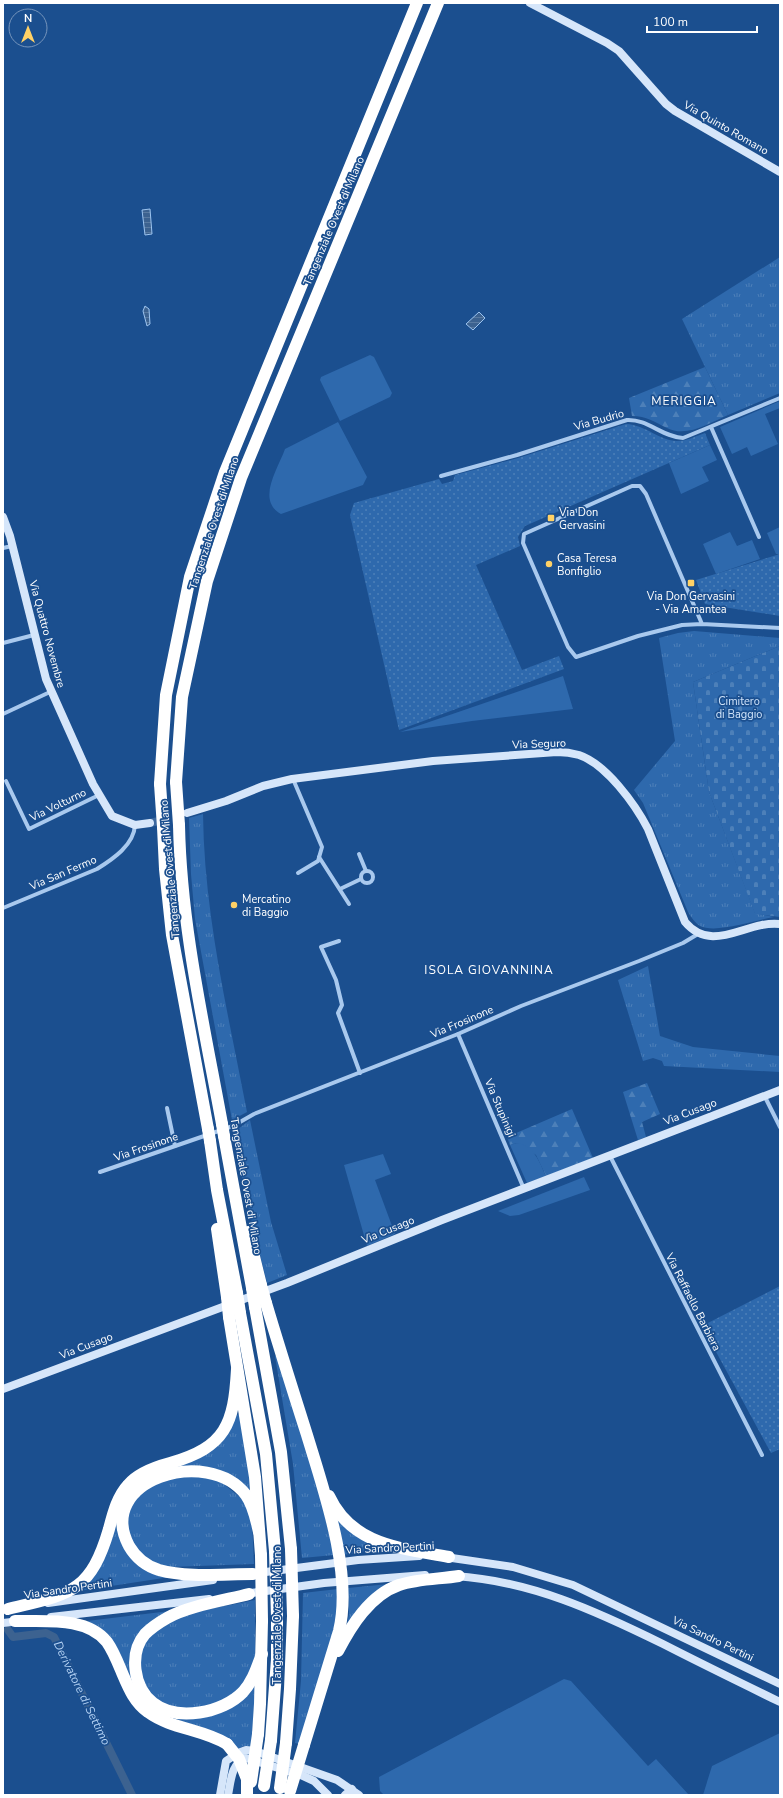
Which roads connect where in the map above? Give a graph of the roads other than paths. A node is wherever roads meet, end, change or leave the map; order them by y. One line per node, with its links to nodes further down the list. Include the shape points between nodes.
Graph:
1 (417, 3): 42 (highway, Tangenziale Ovest di Milano, bridge, via 225,472 190,577 166,695 160,784 165,869 173,942)
2 (438, 3): 41 (highway, Tangenziale Ovest di Milano, bridge, via 241,478 207,581 182,697 176,782 181,875 188,941)
3 (530, 3): 4 (street, Via Quinto Romano, via 607,42 619,51 675,111)
4 (780, 172)
5 (780, 398): 6 (street, Via Budrio)
6 (710, 427): 7 (street, Via Budrio, via 690,436 676,437 642,421 622,421); 9 (street)
7 (441, 476)
8 (3, 517): 10 (street, Via Quattro Novembre)
9 (759, 537)
10 (13, 546): 11 (street); 14 (street, Via Quattro Novembre)
11 (3, 548)
12 (702, 624): 12 (street, via 654,631 576,657 568,647 523,543 524,534 632,486 640,486 646,494); 13 (street)
13 (780, 628)
14 (34, 635): 15 (street); 16 (street, Via Quattro Novembre)
15 (3, 643)
16 (50, 692): 17 (street); 20 (street, Via Quattro Novembre)
17 (3, 714)
18 (292, 779): 21 (street, Via Seguro, via 263,786); 25 (street, via 322,847); 33 (street, Via Seguro, via 432,762 557,752 579,755 595,764 610,778 624,792 640,815 685,922)
19 (6, 781): 20 (street, Via Volturno, via 29,829)
20 (99, 795): 23 (street, Via Quattro Novembre, via 112,816)
21 (187, 814)
22 (150, 823): 23 (street)
23 (135, 825): 31 (street, Via San Fermo, via 134,835 125,847 101,866)
24 (359, 854): 26 (street)
25 (319, 857): 27 (street, via 318,861); 29 (street)
26 (366, 871): 28 (street, via 361,875); 28 (street, via 373,876 372,880 367,883)
27 (298, 873)
28 (361, 879): 29 (street)
29 (340, 889): 30 (street)
30 (349, 904)
31 (3, 908)
32 (780, 924): 33 (street, via 768,924 717,937)
33 (698, 934): 35 (street, Via Frosinone, via 683,943 521,1006)
34 (339, 941): 36 (street, via 321,947 336,980 342,1005 338,1013)
35 (458, 1034): 36 (street, Via Frosinone); 46 (street, Via Stupinigi)
36 (360, 1073): 41 (street, Via Frosinone, via 254,1114)
37 (780, 1090): 38 (street, Via Cusago)
38 (764, 1095): 40 (street); 44 (street, Via Cusago)
39 (167, 1108): 43 (street)
40 (780, 1128)
41 (226, 1129): 42 (street, Via Frosinone); 47 (highway, Tangenziale Ovest di Milano, via 232,1186)
42 (205, 1136): 43 (street, Via Frosinone); 48 (highway, Tangenziale Ovest di Milano, bridge, via 217,1190)
43 (175, 1146): 45 (street, Via Frosinone)
44 (610, 1156): 46 (street, Via Cusago); 51 (street, Via Raffaello Barbiera)
45 (100, 1172)
46 (524, 1189): 50 (street, Via Cusago, via 287,1283)
47 (256, 1287): 52 (highway, bridge, via 266,1303); 69 (highway, Tangenziale Ovest di Milano, bridge, via 255,1308 282,1460 291,1549 293,1616)
48 (235, 1315): 49 (highway); 68 (highway, Tangenziale Ovest di Milano, bridge, via 266,1454 275,1551 277,1659 271,1740)
49 (237, 1369): 53 (highway, via 255,1477); 60 (highway, via 231,1412 217,1439 198,1454 151,1469 128,1485 117,1503 100,1558 86,1579 72,1590 56,1597)
50 (3, 1389)
51 (762, 1455)
52 (320, 1477): 54 (highway, via 338,1511 348,1523 364,1535 397,1548); 55 (highway)
53 (259, 1532): 56 (highway, via 246,1495 224,1477 203,1472 180,1471 150,1480 132,1496 123,1517 126,1540 132,1552 149,1566 178,1573); 62 (highway, bridge)
54 (449, 1557): 55 (street, Via Sandro Pertini, via 411,1556); 64 (street, Via Sandro Pertini, via 513,1567 573,1585)
55 (339, 1562): 56 (street, Via Sandro Pertini); 58 (highway)
56 (253, 1574): 60 (street, Via Sandro Pertini)
57 (459, 1576): 58 (street, via 400,1576); 63 (highway, via 408,1583 382,1593 356,1622); 65 (street, via 518,1585 565,1599)
58 (342, 1581): 59 (street); 63 (highway, via 342,1618)
59 (249, 1594): 61 (street); 62 (highway, via 169,1617 155,1626 145,1634 138,1647 136,1676 153,1703 180,1713 199,1712 233,1701 244,1691)
60 (6, 1610)
61 (9, 1622): 66 (highway, bridge, via 73,1624 91,1630 106,1641 135,1698 148,1712 172,1724 227,1744 239,1759)
62 (262, 1654): 66 (highway, bridge, via 258,1734)
63 (328, 1670): 69 (highway, bridge, via 304,1745)
64 (780, 1684)
65 (780, 1702)
66 (249, 1780): 72 (highway)
67 (352, 1789): 70 (street, via 337,1780 270,1755 246,1750 238,1752 226,1761); 74 (street); 75 (street)
68 (263, 1790)
69 (284, 1792)
70 (220, 1795)
71 (228, 1795): 73 (street, via 233,1769 239,1761 246,1758 301,1775 314,1781)
72 (248, 1795)
73 (328, 1795)
74 (345, 1795)
75 (358, 1795)

